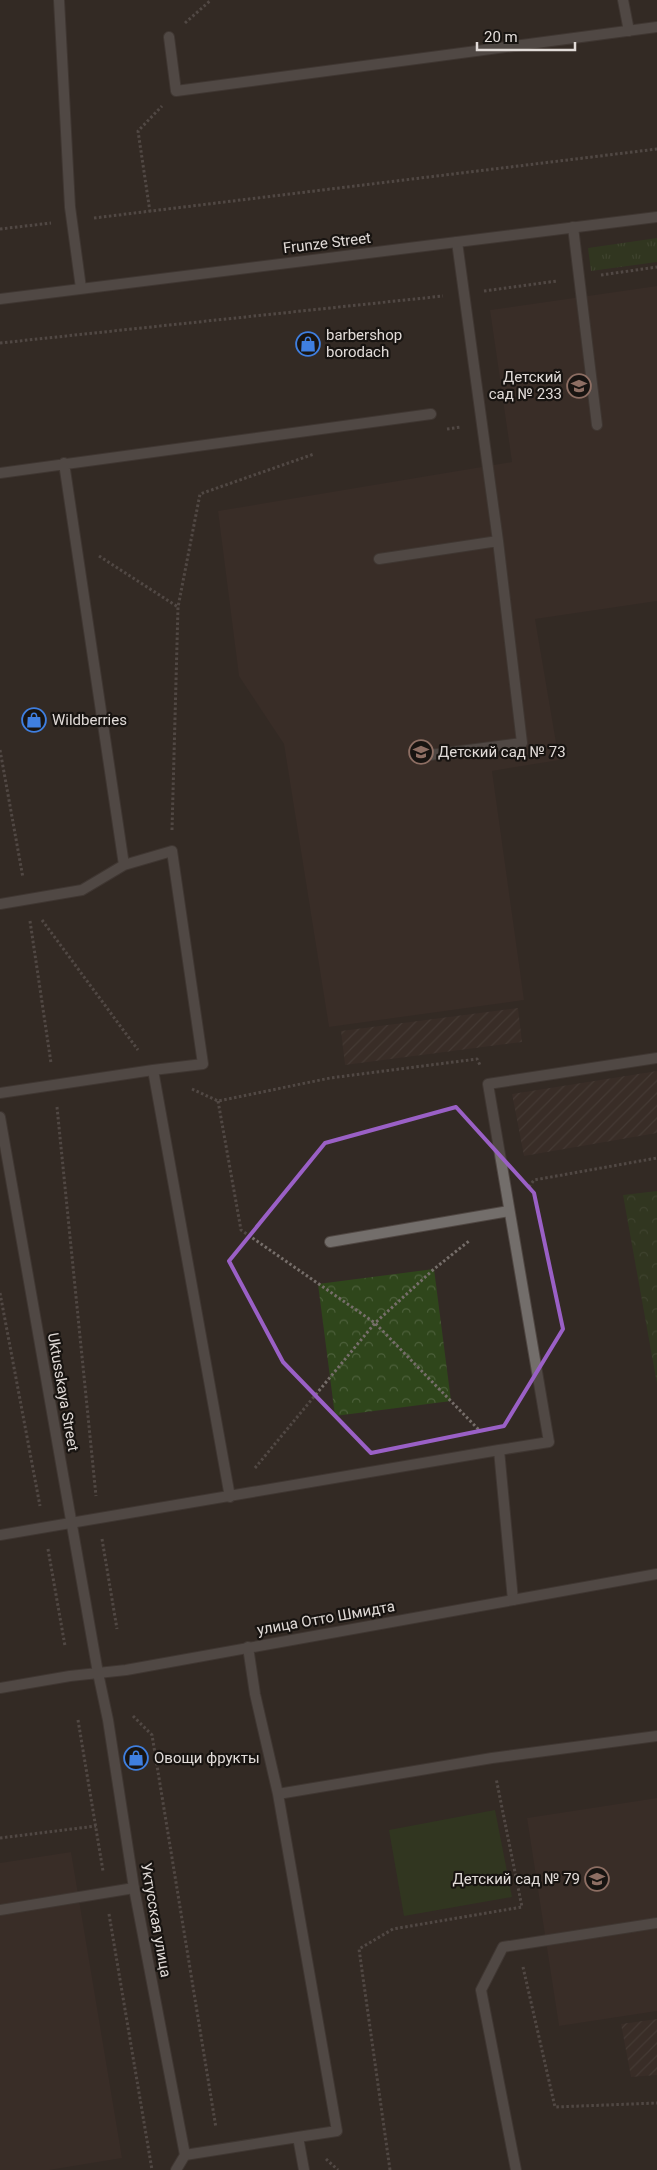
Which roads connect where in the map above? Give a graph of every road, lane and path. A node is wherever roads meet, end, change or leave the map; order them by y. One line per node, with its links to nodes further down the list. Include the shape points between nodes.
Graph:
1 (59, 0): 11 (street)
2 (211, 0): 6 (path)
3 (623, 0): 5 (street)
4 (657, 27): 5 (street)
5 (628, 31): 7 (street)
6 (169, 37): 7 (street)
7 (176, 91): 9 (path, via 138,131)
8 (657, 149): 9 (path)
9 (150, 212): 11 (path)
10 (657, 217): 12 (street, Frunze Street)
11 (72, 220): 13 (path); 15 (street)
12 (573, 226): 14 (street, Frunze Street); 21 (street)
13 (0, 229)
14 (457, 242): 15 (street, Frunze Street); 16 (street)
15 (81, 288): 17 (street, Frunze Street)
16 (465, 294): 18 (path); 20 (street)
17 (0, 299)
18 (0, 343)
19 (431, 414): 24 (street)
20 (481, 424): 22 (path); 27 (street)
21 (598, 426)
22 (442, 430)
23 (317, 453): 29 (path, via 200,494)
24 (64, 463): 25 (street); 26 (street)
25 (0, 473)
26 (76, 540): 29 (path); 33 (street)
27 (498, 541): 28 (street); 31 (street, via 522,743)
28 (379, 559)
29 (178, 607): 32 (path)
30 (0, 750): 34 (path)
31 (422, 756)
32 (172, 851): 33 (street); 37 (street, via 203,1064)
33 (124, 865): 34 (street, via 82,890)
34 (26, 900): 35 (street); 37 (path); 39 (path)
35 (0, 904)
36 (657, 1058): 38 (street)
37 (153, 1070): 39 (street); 49 (street)
38 (488, 1084): 43 (street); 47 (path, via 477,1058 330,1078 218,1101 241,1230)
39 (54, 1085): 40 (street); 50 (path)
40 (0, 1093)
41 (0, 1117): 51 (street, Uktusskaya Street)
42 (657, 1158): 43 (path, via 534,1180)
43 (509, 1211): 45 (street); 48 (street, via 549,1442)
44 (471, 1240): 47 (path)
45 (330, 1242)
46 (0, 1293): 52 (path)
47 (375, 1323): 48 (path); 49 (path)
48 (499, 1450): 49 (street); 55 (street)
49 (230, 1498): 50 (street)
50 (98, 1518): 51 (street); 56 (path)
51 (71, 1522): 52 (street); 59 (street, Uktusskaya Street)
52 (45, 1528): 53 (street); 57 (path)
53 (0, 1535)
54 (657, 1574): 55 (street, улица Отто Шмидта)
55 (513, 1600): 58 (street, улица Отто Шмидта)
56 (117, 1629)
57 (65, 1646)
58 (248, 1647): 59 (street, улица Отто Шмидта); 65 (street, via 255,1694)
59 (98, 1673): 60 (street, улица Отто Шмидта); 68 (street, Уктусская улица)
60 (0, 1688)
61 (134, 1716): 75 (path, via 152,1735)
62 (78, 1720): 66 (path)
63 (657, 1736): 64 (street)
64 (492, 1758): 65 (street); 80 (path, via 522,1907 393,1929 358,1949)
65 (278, 1794): 74 (street, via 337,2131)
66 (96, 1826): 67 (path); 69 (path)
67 (0, 1838)
68 (134, 1888): 69 (street); 76 (street, Уктусская улица)
69 (106, 1893): 70 (street); 77 (path)
70 (0, 1910)
71 (657, 1923): 72 (street)
72 (518, 1944): 73 (path, via 555,2107); 81 (street, via 503,1946 481,1990)
73 (657, 2103)
74 (298, 2136): 75 (street); 79 (street)
75 (220, 2149): 76 (street)
76 (186, 2155): 78 (street)
77 (152, 2170)
78 (176, 2170)
79 (304, 2170)
80 (390, 2170)
81 (516, 2170)

